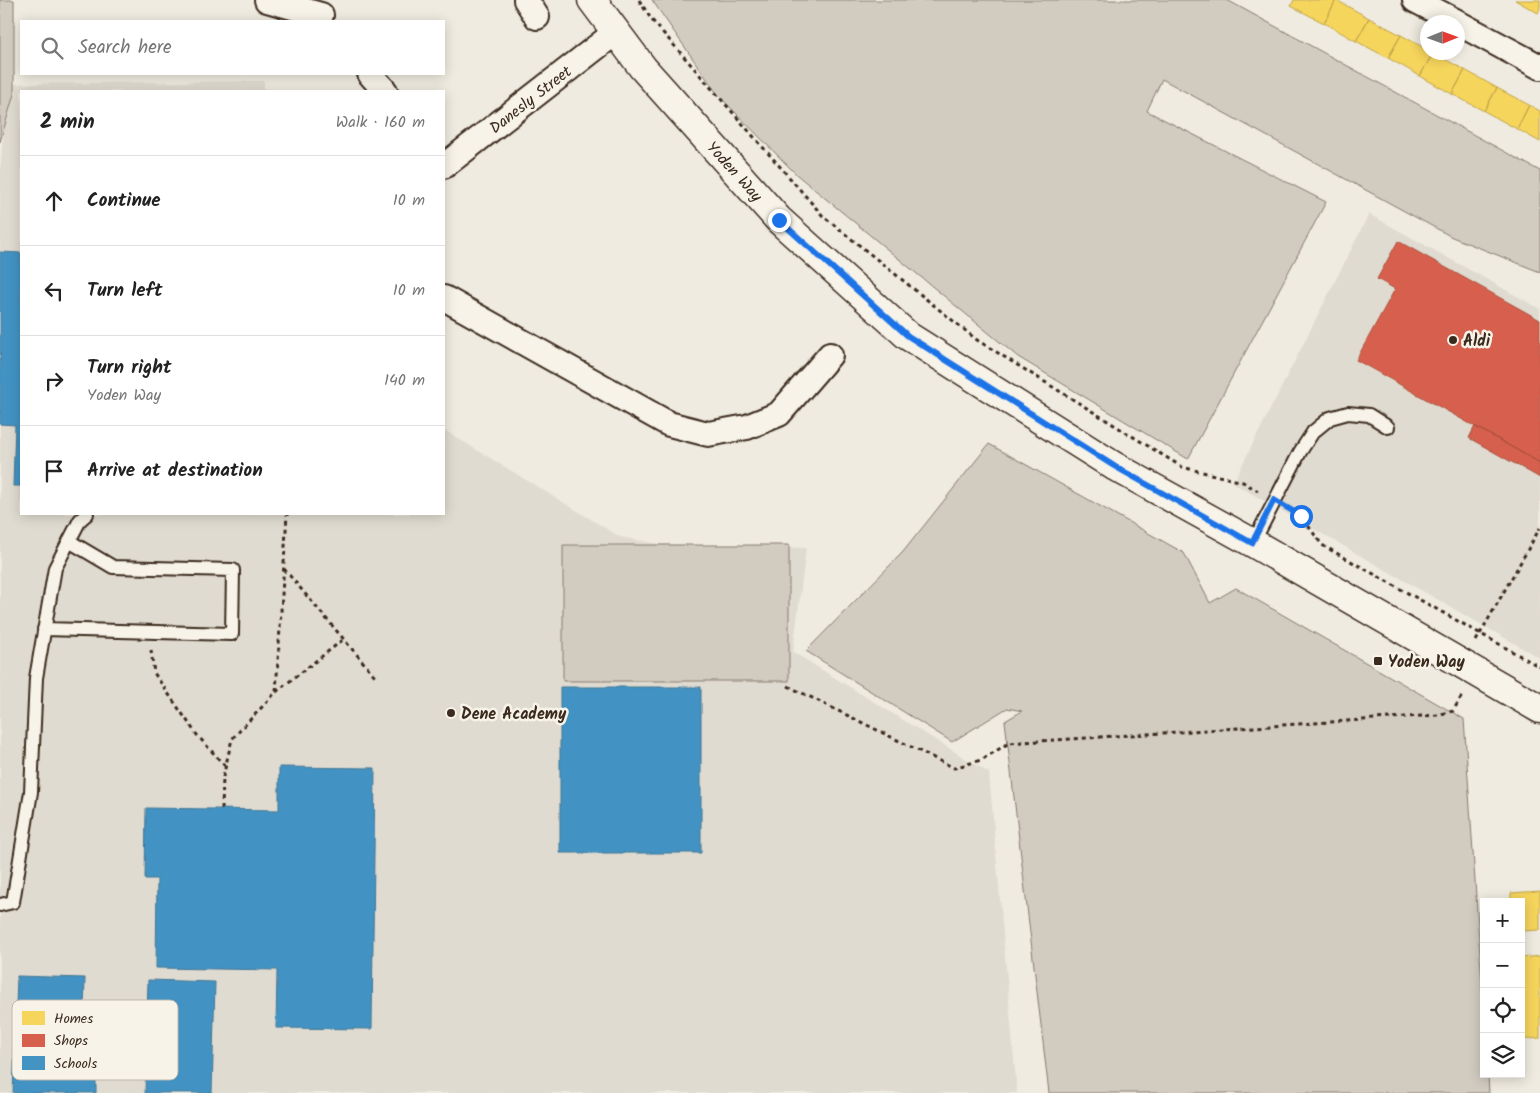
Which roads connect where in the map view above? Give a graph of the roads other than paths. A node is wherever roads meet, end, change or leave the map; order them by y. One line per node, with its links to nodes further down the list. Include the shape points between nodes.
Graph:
1 (267, 0): 4 (street)
2 (592, 0): 7 (main road, Yoden Way)
3 (1415, 0): 5 (street)
4 (327, 12)
5 (1442, 15)
6 (1465, 27): 8 (street)
7 (616, 32): 11 (street, Danesly Street); 17 (main road, Yoden Way, via 643,68 779,220 908,336 1114,466)
8 (1540, 67)
9 (371, 75): 10 (street)
10 (384, 90)
11 (445, 164)
12 (445, 299): 13 (street, via 669,424 708,434 747,426 779,414)
13 (830, 355)
14 (1388, 427): 17 (lane, via 1369,415 1348,413 1330,418 1313,432)
15 (86, 515): 16 (lane)
16 (69, 541): 18 (lane, via 55,568); 18 (lane, via 113,567 233,570 232,634)
17 (1252, 543): 19 (main road, Yoden Way)
18 (44, 629): 20 (lane, via 36,678 30,792 13,902)
19 (1540, 709)
20 (0, 905)

